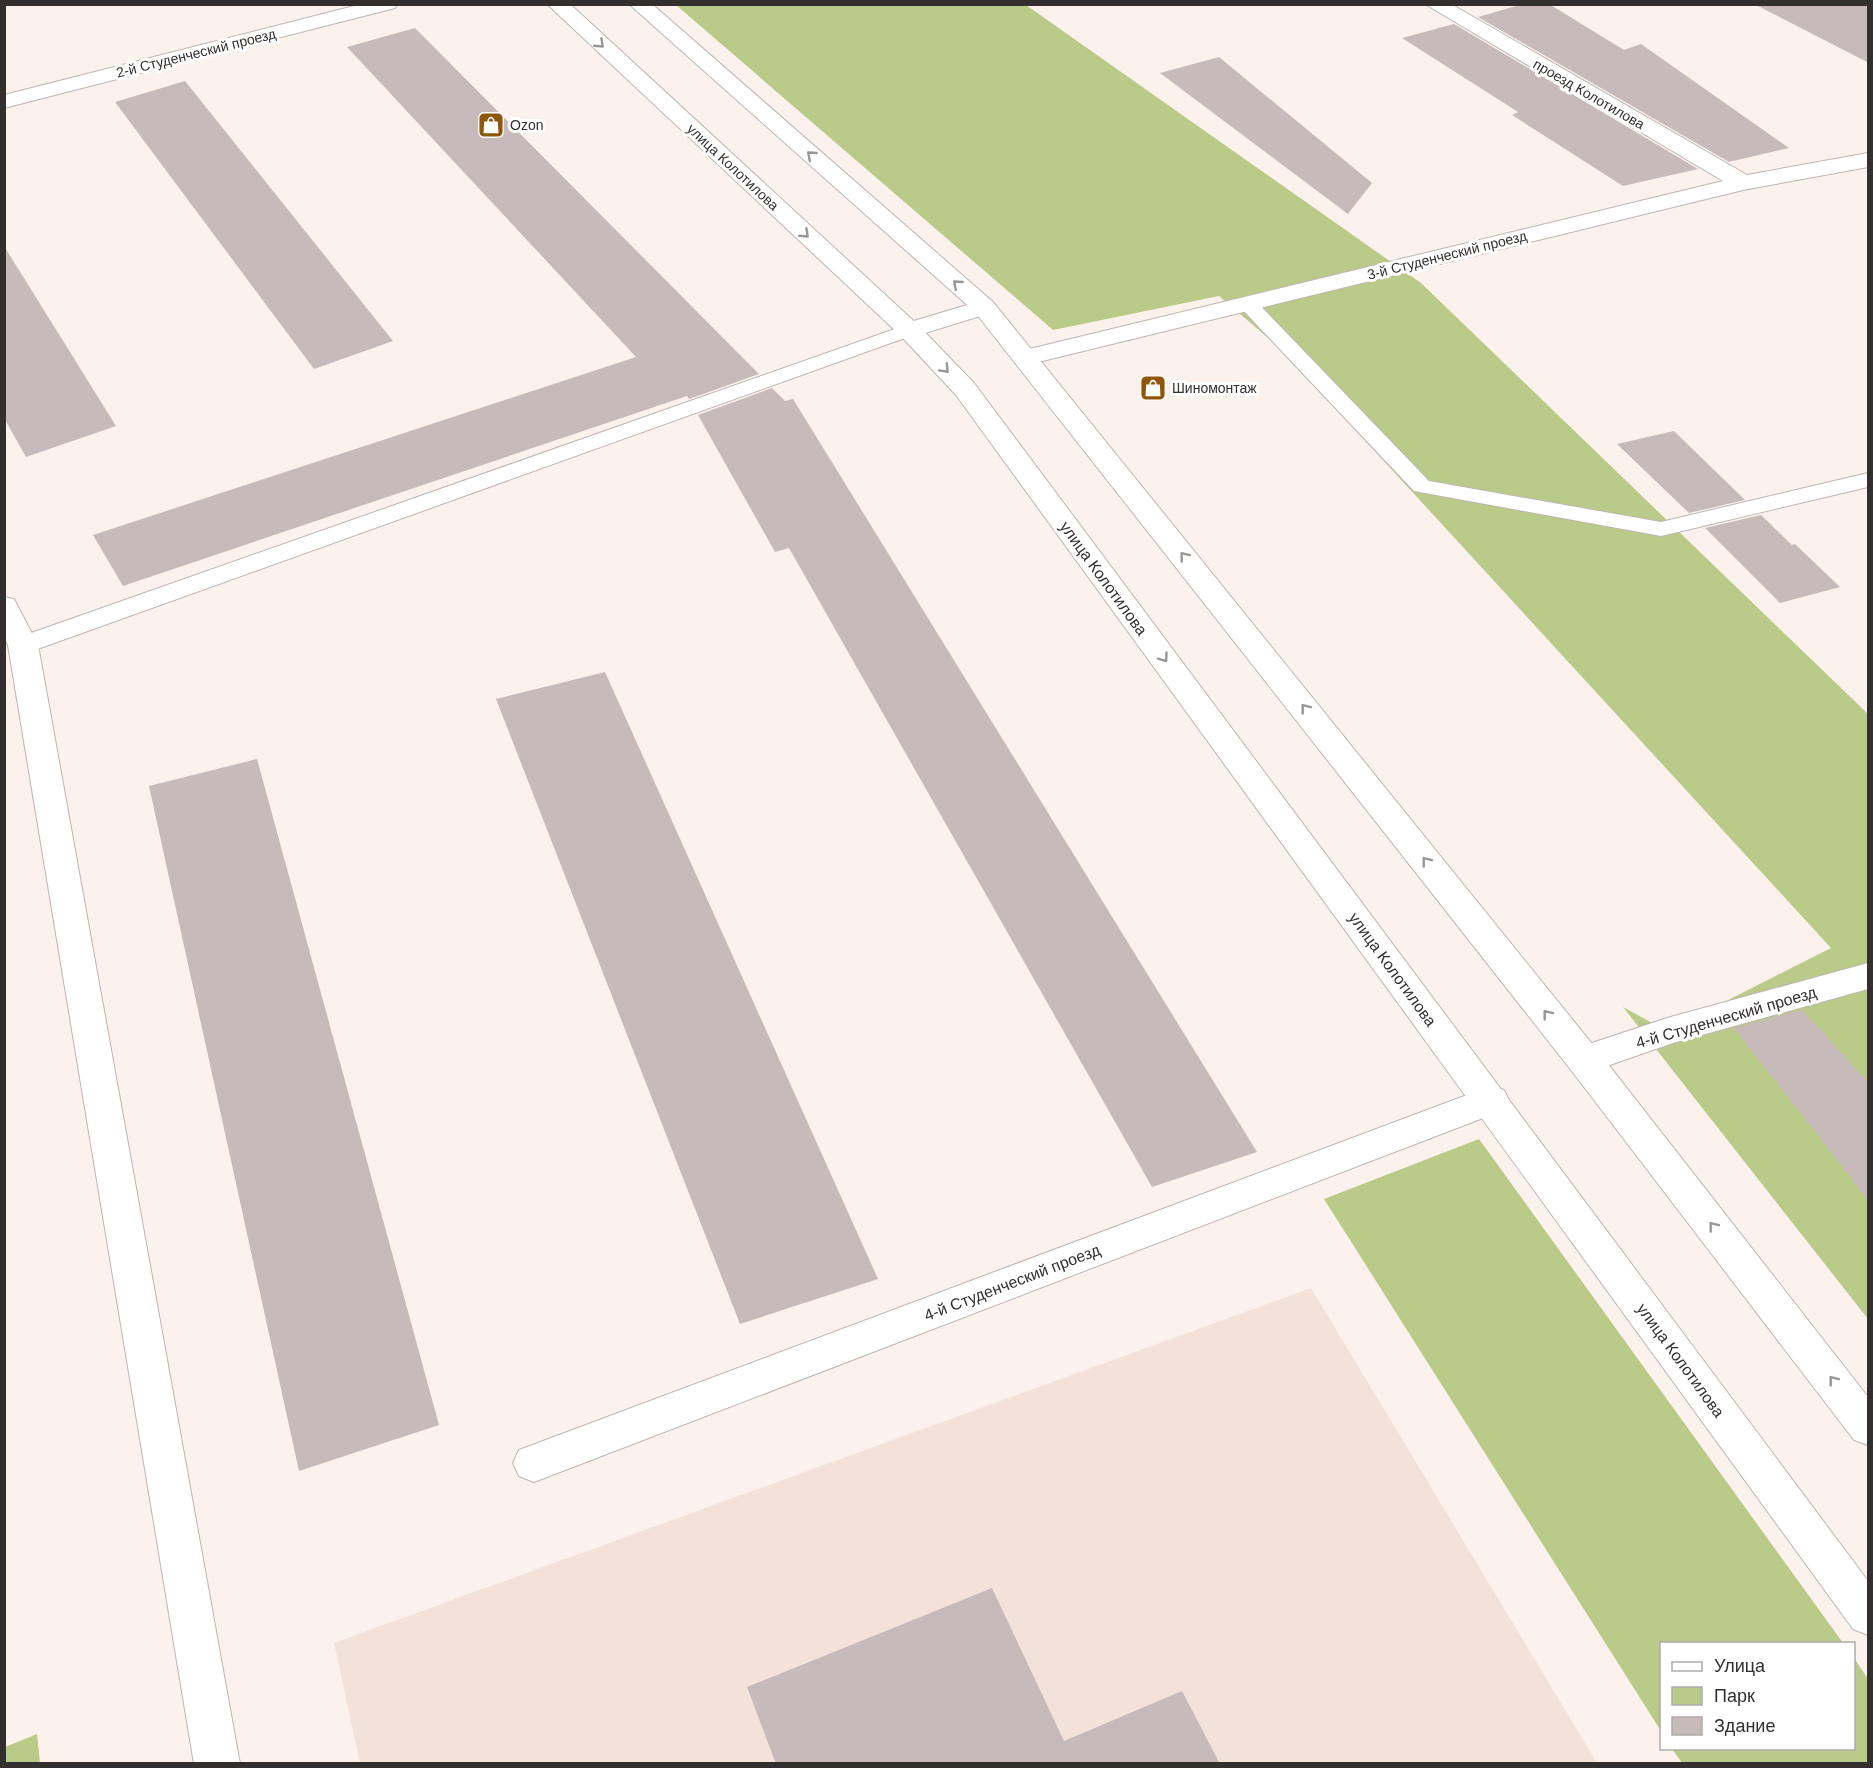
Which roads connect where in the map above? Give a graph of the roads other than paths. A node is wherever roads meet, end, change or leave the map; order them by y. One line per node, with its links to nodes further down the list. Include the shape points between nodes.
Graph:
1 (388, 4): 5 (main road, 2-й Студенческий проезд)
2 (557, 4): 10 (main road, улица Колотилова, one-way to 10)
3 (639, 4): 9 (main road, one-way to 3)
4 (1435, 4): 7 (main road, проезд Колотилова)
5 (4, 102)
6 (1869, 160): 7 (main road, 3-й Студенческий проезд)
7 (1743, 183): 8 (main road, 3-й Студенческий проезд)
8 (1247, 303): 11 (main road, 3-й Студенческий проезд); 12 (lane, via 1422,486 1661,529)
9 (984, 307): 10 (main road); 11 (main road)
10 (909, 330): 14 (lane); 17 (main road, улица Колотилова, one-way to 17, via 965,389)
11 (1026, 357): 16 (main road, one-way to 11)
12 (1869, 480)
13 (4, 606): 14 (main road)
14 (22, 645): 21 (main road)
15 (1869, 976): 16 (main road, 4-й Студенческий проезд, via 1667,1031)
16 (1584, 1060): 18 (main road, one-way to 16)
17 (1491, 1100): 19 (main road, 4-й Студенческий проезд); 20 (main road, улица Колотилова)
18 (1869, 1426)
19 (534, 1463)
20 (1869, 1616)
21 (217, 1764)

